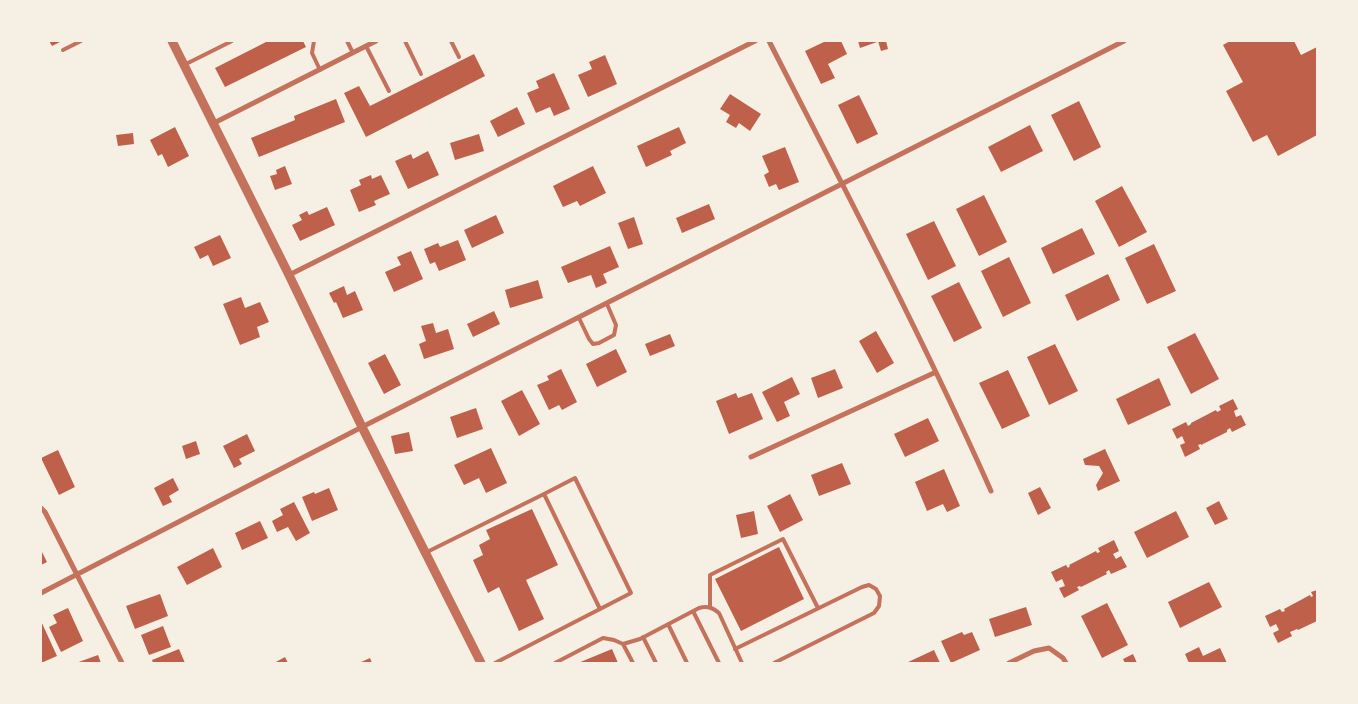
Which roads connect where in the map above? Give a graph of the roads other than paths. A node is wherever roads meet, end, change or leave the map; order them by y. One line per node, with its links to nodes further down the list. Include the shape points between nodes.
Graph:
1 (81, 41): 13 (lane)
2 (172, 41): 16 (street)
3 (232, 41): 16 (lane)
4 (314, 41): 17 (lane, via 312,53)
5 (347, 41): 14 (lane)
6 (376, 41): 12 (street)
7 (405, 41): 18 (lane)
8 (451, 41): 15 (lane)
9 (755, 41): 22 (street)
10 (769, 41): 21 (street)
11 (1124, 41): 21 (street)
12 (366, 46): 14 (street); 19 (lane)
13 (63, 50)
14 (353, 53): 17 (street)
15 (459, 57)
16 (184, 66): 20 (street)
17 (320, 70): 20 (street)
18 (421, 74)
19 (388, 91)
20 (214, 123): 22 (street)
21 (842, 185): 23 (street); 25 (street)
22 (289, 275): 26 (street)
23 (607, 304): 24 (street); 24 (lane, via 616,325 614,335 599,343 593,344 589,339)
24 (579, 318): 26 (street)
25 (936, 372): 27 (street); 28 (street)
26 (362, 427): 31 (street); 32 (street)
27 (751, 457)
28 (992, 491)
29 (544, 494): 31 (lane); 36 (lane); 36 (lane, via 575,478 627,584 631,593)
30 (41, 508): 32 (street)
31 (425, 553): 43 (street)
32 (77, 575): 33 (street); 42 (street)
33 (41, 593)
34 (710, 608): 35 (lane, via 710,574 783,539); 37 (lane); 41 (lane, via 719,613)
35 (818, 608): 41 (lane); 51 (lane, via 869,585 880,596 874,614)
36 (600, 609): 44 (lane)
37 (693, 611): 38 (lane); 49 (lane)
38 (668, 624): 39 (lane); 48 (lane)
39 (643, 637): 40 (lane); 47 (lane)
40 (623, 644): 45 (lane, via 603,638); 46 (lane)
41 (735, 649): 50 (lane)
42 (122, 663)
43 (481, 663)
44 (495, 663)
45 (555, 663)
46 (633, 663)
47 (656, 663)
48 (687, 663)
49 (719, 663)
50 (742, 663)
51 (774, 663)
52 (1010, 663): 53 (street, via 1034,650 1049,648)
53 (1066, 663)

